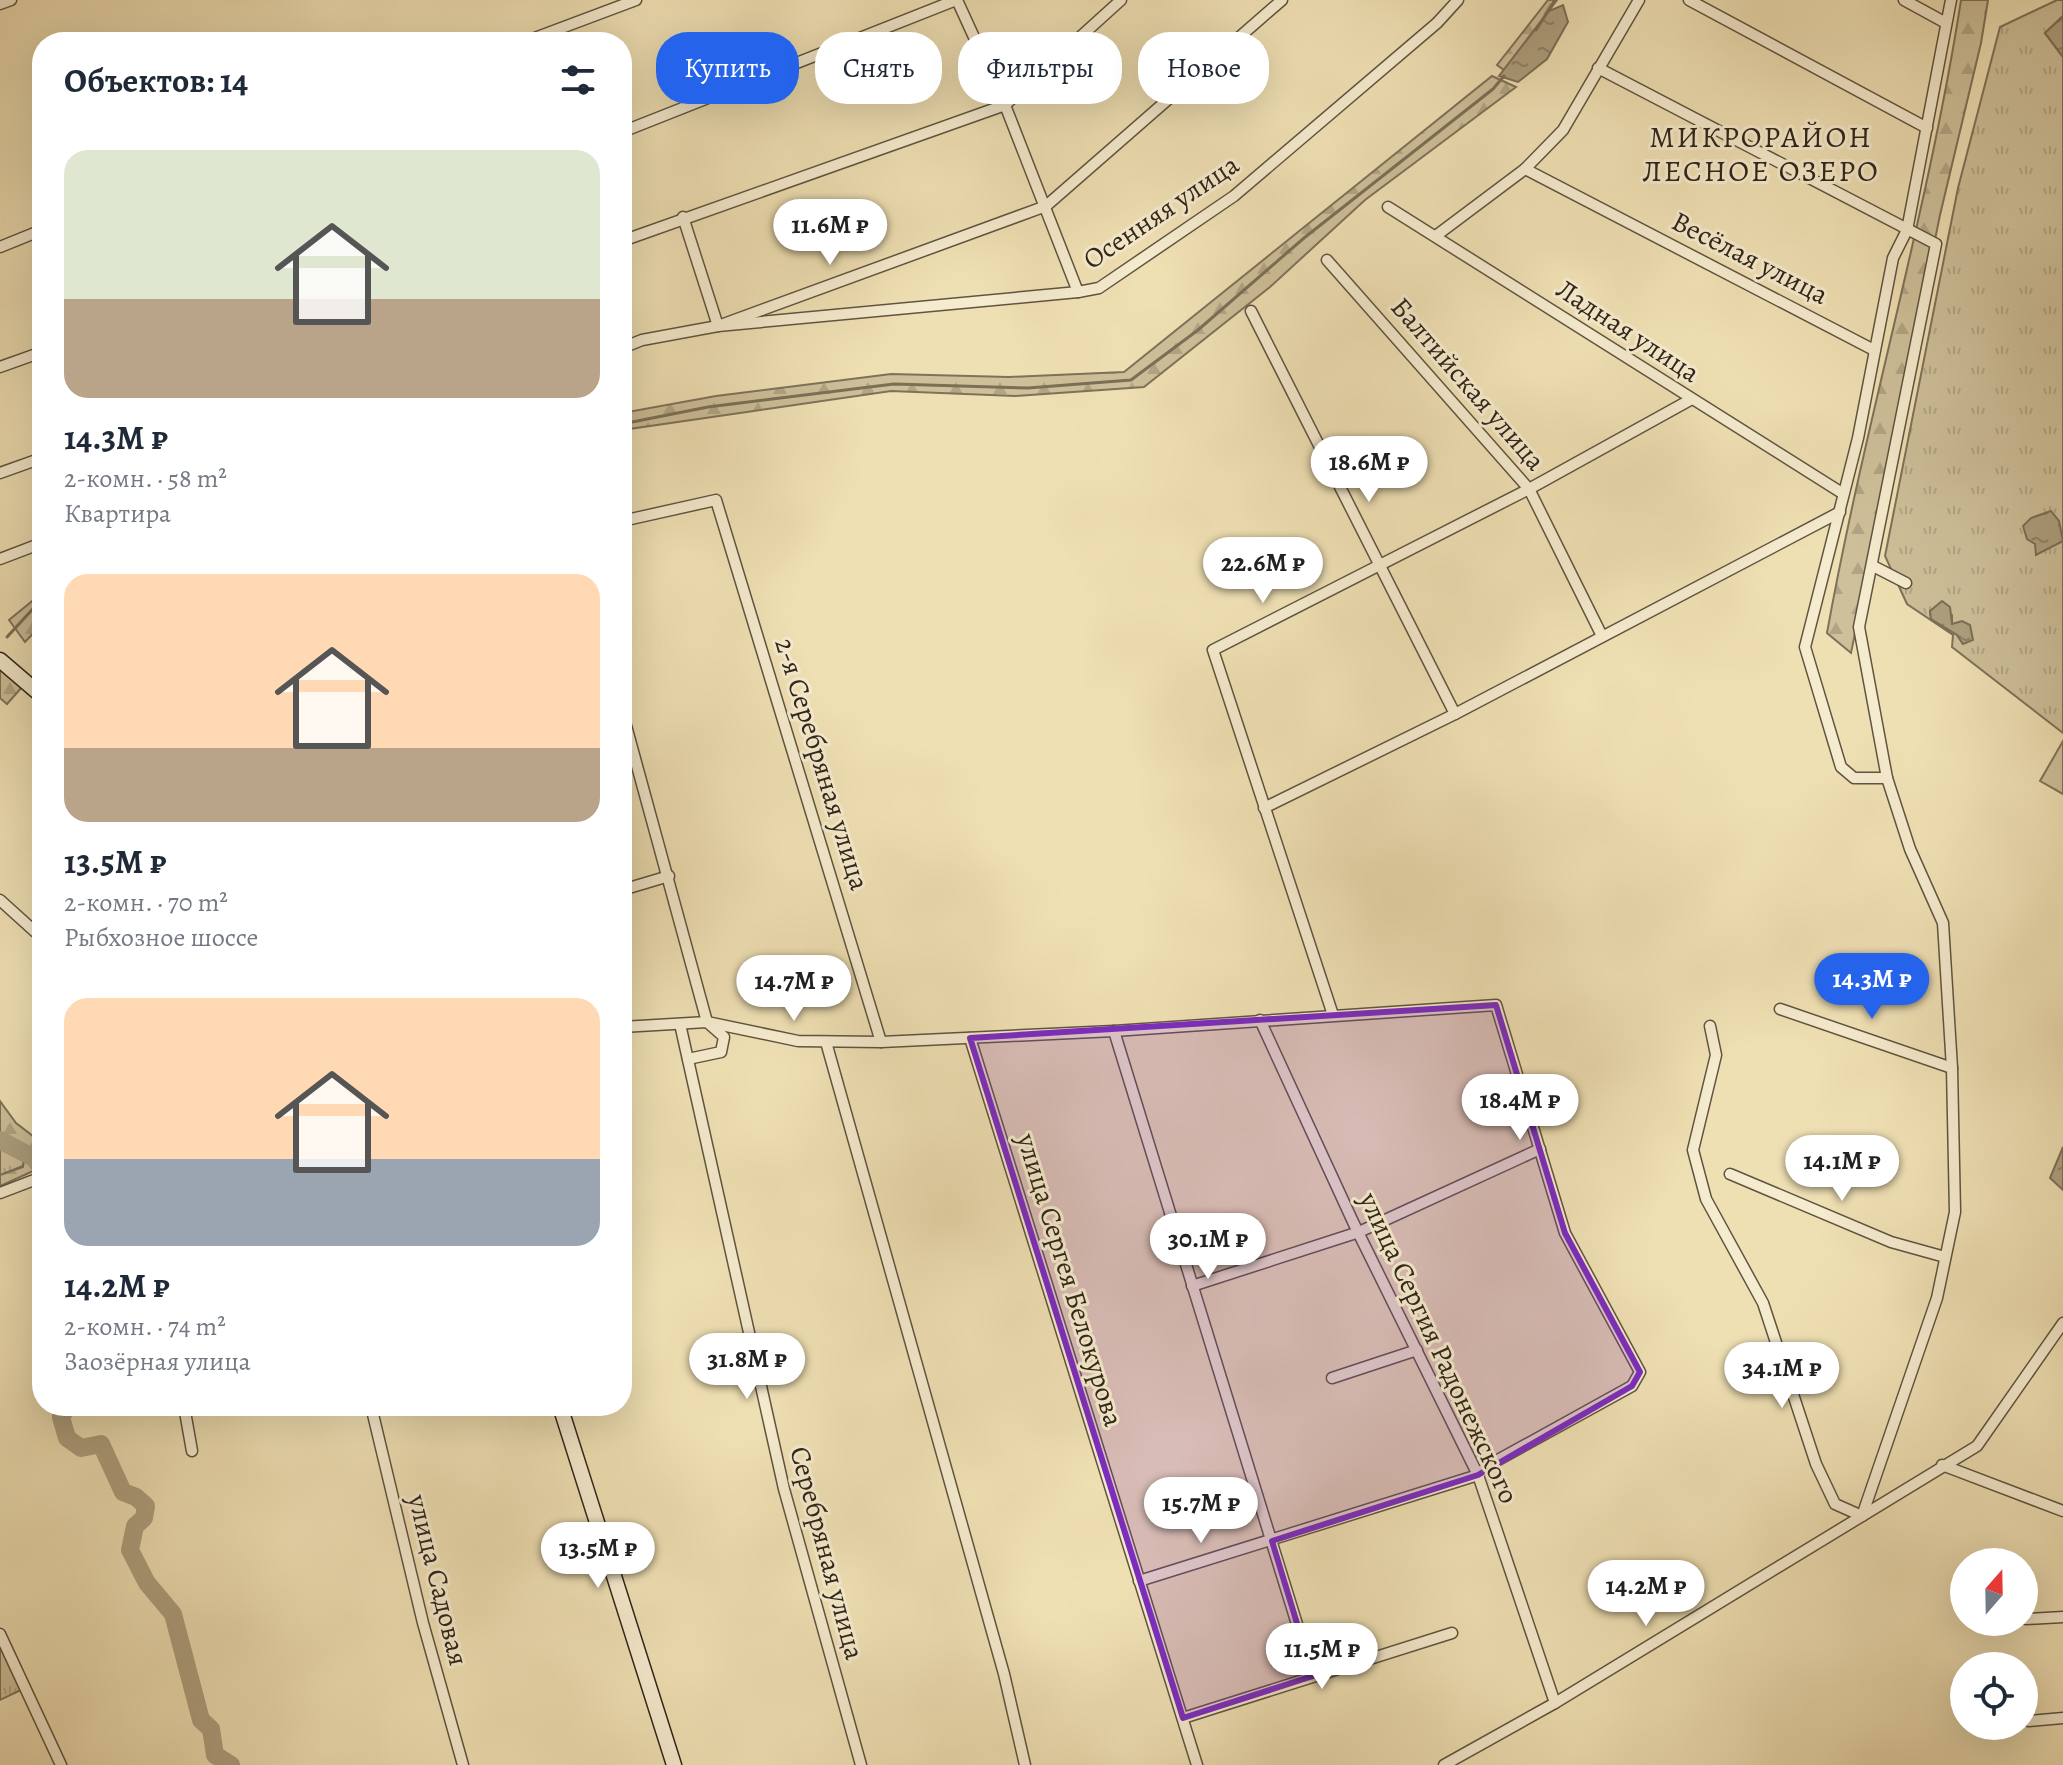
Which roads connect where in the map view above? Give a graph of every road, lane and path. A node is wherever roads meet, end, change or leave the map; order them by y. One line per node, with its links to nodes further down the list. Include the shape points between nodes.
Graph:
1 (11, 0): 11 (street)
2 (636, 0): 13 (street)
3 (956, 0): 15 (street, Осенняя улица); 16 (street)
4 (1121, 0): 15 (street)
5 (1282, 0): 19 (street)
6 (1458, 0): 28 (street, Осенняя улица, via 1234,196 1109,282)
7 (1639, 0): 14 (street)
8 (1689, 0): 17 (street)
9 (1904, 0): 12 (street)
10 (1951, 0): 12 (street)
11 (0, 4)
12 (1946, 23): 17 (street)
13 (551, 32)
14 (1598, 68): 18 (street, via 1563,130); 22 (street)
15 (1005, 105): 19 (street, Осенняя улица); 21 (street)
16 (632, 128)
17 (1927, 128): 22 (street)
18 (1525, 169): 24 (street); 32 (street, Весёлая улица)
19 (1046, 206): 28 (street, Осенняя улица); 30 (street)
20 (1388, 207): 24 (street, Ладная улица)
21 (683, 217): 25 (street); 30 (street)
22 (1907, 230): 32 (street, via 1893,258); 45 (street, via 1936,244)
23 (32, 234): 26 (street)
24 (1437, 235): 35 (street, Ладная улица)
25 (632, 237)
26 (0, 247)
27 (1327, 260): 38 (street, Балтийская улица)
28 (1078, 292): 30 (street)
29 (1251, 311): 44 (street)
30 (718, 326): 31 (street)
31 (632, 344)
32 (1872, 349): 39 (street, via 1858,438)
33 (32, 356): 34 (street)
34 (0, 367)
35 (1690, 400): 38 (street); 39 (street, Ладная улица)
36 (32, 462): 37 (street)
37 (0, 473)
38 (1529, 489): 44 (street); 47 (street, Балтийская улица)
39 (1842, 493): 40 (street)
40 (1840, 512): 47 (street); 52 (street, via 1805,647 1841,767 1854,778)
41 (632, 519): 68 (street, 2-я Серебряная улица, via 716,500)
42 (32, 547): 43 (street)
43 (0, 559)
44 (1380, 563): 50 (street); 53 (street, via 1213,650)
45 (1873, 566): 46 (street); 52 (street, via 1859,627)
46 (1906, 583)
47 (1602, 636): 50 (street)
48 (0, 660): 49 (street)
49 (32, 687)
50 (1455, 714): 53 (street)
51 (632, 746): 54 (street)
52 (1887, 778): 70 (street, via 1910,849 1943,923)
53 (1264, 808): 59 (street)
54 (669, 876): 55 (street); 61 (street)
55 (632, 887)
56 (0, 900): 57 (street)
57 (32, 929)
58 (1780, 1009): 70 (street)
59 (1333, 1015): 60 (street); 71 (street, via 1496,1005)
60 (1260, 1020): 65 (street); 75 (street, улица Сергия Радонежского)
61 (707, 1022): 62 (street); 67 (street); 69 (street, via 724,1037 721,1052)
62 (680, 1024): 63 (street); 69 (street, Серебряная улица)
63 (632, 1026)
64 (1710, 1026): 88 (street, via 1716,1055 1693,1150 1706,1199 1763,1303 1816,1464 1835,1504)
65 (1114, 1031): 66 (street); 77 (street)
66 (970, 1038): 68 (street); 90 (street, улица Сергея Белокурова)
67 (826, 1042): 68 (street); 104 (street)
68 (881, 1042)
69 (688, 1059): 103 (street, Серебряная улица, via 784,1489)
70 (1952, 1068): 76 (street, via 1955,1212)
71 (1540, 1149): 75 (street); 86 (street, via 1565,1233 1640,1372 1632,1386)
72 (1730, 1174): 76 (street, via 1891,1242)
73 (32, 1181): 74 (street)
74 (0, 1193)
75 (1359, 1232): 77 (street); 79 (street, улица Сергия Радонежского)
76 (1945, 1257): 88 (street, via 1937,1298)
77 (1192, 1286): 89 (street)
78 (2063, 1323): 85 (street, via 1977,1446)
79 (1417, 1350): 80 (street); 86 (street, улица Сергия Радонежского)
80 (1332, 1378)
81 (186, 1416): 84 (street)
82 (373, 1416): 101 (street, улица Садовая)
83 (563, 1416): 102 (street)
84 (192, 1451)
85 (1942, 1465): 87 (street); 88 (street)
86 (1478, 1475): 89 (street); 96 (street, улица Сергия Радонежского)
87 (2063, 1511)
88 (1862, 1516): 96 (street)
89 (1272, 1541): 90 (street); 95 (street)
90 (1139, 1581): 97 (street, улица Сергея Белокурова)
91 (2063, 1617): 92 (street)
92 (2038, 1618)
93 (1452, 1633): 95 (street)
94 (0, 1634): 100 (street)
95 (1313, 1676): 97 (street)
96 (1555, 1703): 106 (street)
97 (1183, 1718): 105 (street, улица Сергея Белокурова)
98 (2063, 1718): 99 (street)
99 (2038, 1720)
100 (61, 1765)
101 (463, 1765)
102 (674, 1765)
103 (861, 1765)
104 (1025, 1765)
105 (1197, 1765)
106 (1444, 1765)

